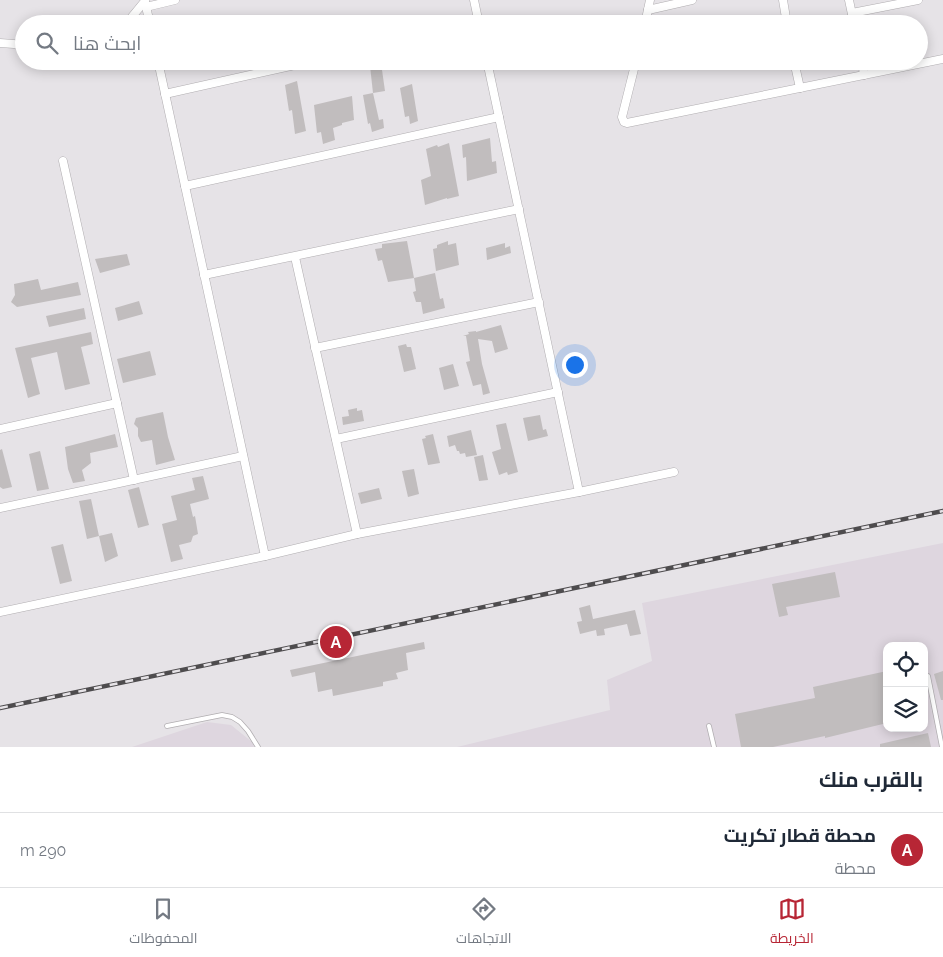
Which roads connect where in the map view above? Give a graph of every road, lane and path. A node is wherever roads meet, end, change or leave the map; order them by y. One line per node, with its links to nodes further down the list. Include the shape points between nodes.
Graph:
1 (175, 0): 8 (street)
2 (474, 0): 13 (street)
3 (650, 0): 9 (street)
4 (692, 0): 9 (street)
5 (783, 0): 15 (street)
6 (849, 0): 10 (street)
7 (918, 0): 10 (street)
8 (145, 2): 11 (street); 12 (street)
9 (648, 10): 14 (street)
10 (852, 13)
11 (134, 15)
12 (148, 15)
13 (477, 15)
14 (647, 15)
15 (786, 15)
16 (0, 43): 17 (street)
17 (15, 44)
18 (943, 59): 19 (street)
19 (928, 62)
20 (160, 70): 29 (street)
21 (273, 70): 29 (street)
22 (489, 70): 30 (street)
23 (634, 70): 28 (street, via 622,116 627,123)
24 (796, 70): 28 (street)
25 (863, 70): 27 (street)
26 (885, 70): 27 (street)
27 (864, 74): 28 (street)
28 (800, 88)
29 (165, 94): 32 (street)
30 (499, 117): 32 (street); 33 (street)
31 (64, 161): 39 (street)
32 (185, 186): 35 (street)
33 (519, 209): 34 (street); 36 (street)
34 (295, 257): 35 (street); 37 (street)
35 (204, 275): 42 (street)
36 (539, 302): 37 (street); 38 (street)
37 (315, 348): 41 (street)
38 (558, 392): 41 (street); 45 (street)
39 (117, 403): 40 (street); 44 (street)
40 (0, 429)
41 (336, 439): 47 (street)
42 (243, 456): 44 (street); 48 (street)
43 (674, 472): 45 (street)
44 (134, 480): 46 (street)
45 (579, 492): 47 (street)
46 (0, 508)
47 (357, 534): 48 (street)
48 (265, 556): 49 (street)
49 (0, 612)
50 (928, 676): 55 (lane)
51 (167, 726): 53 (lane, via 222,715 232,717 248,731)
52 (709, 726): 54 (lane)
53 (258, 747)
54 (714, 747)
55 (942, 747)

